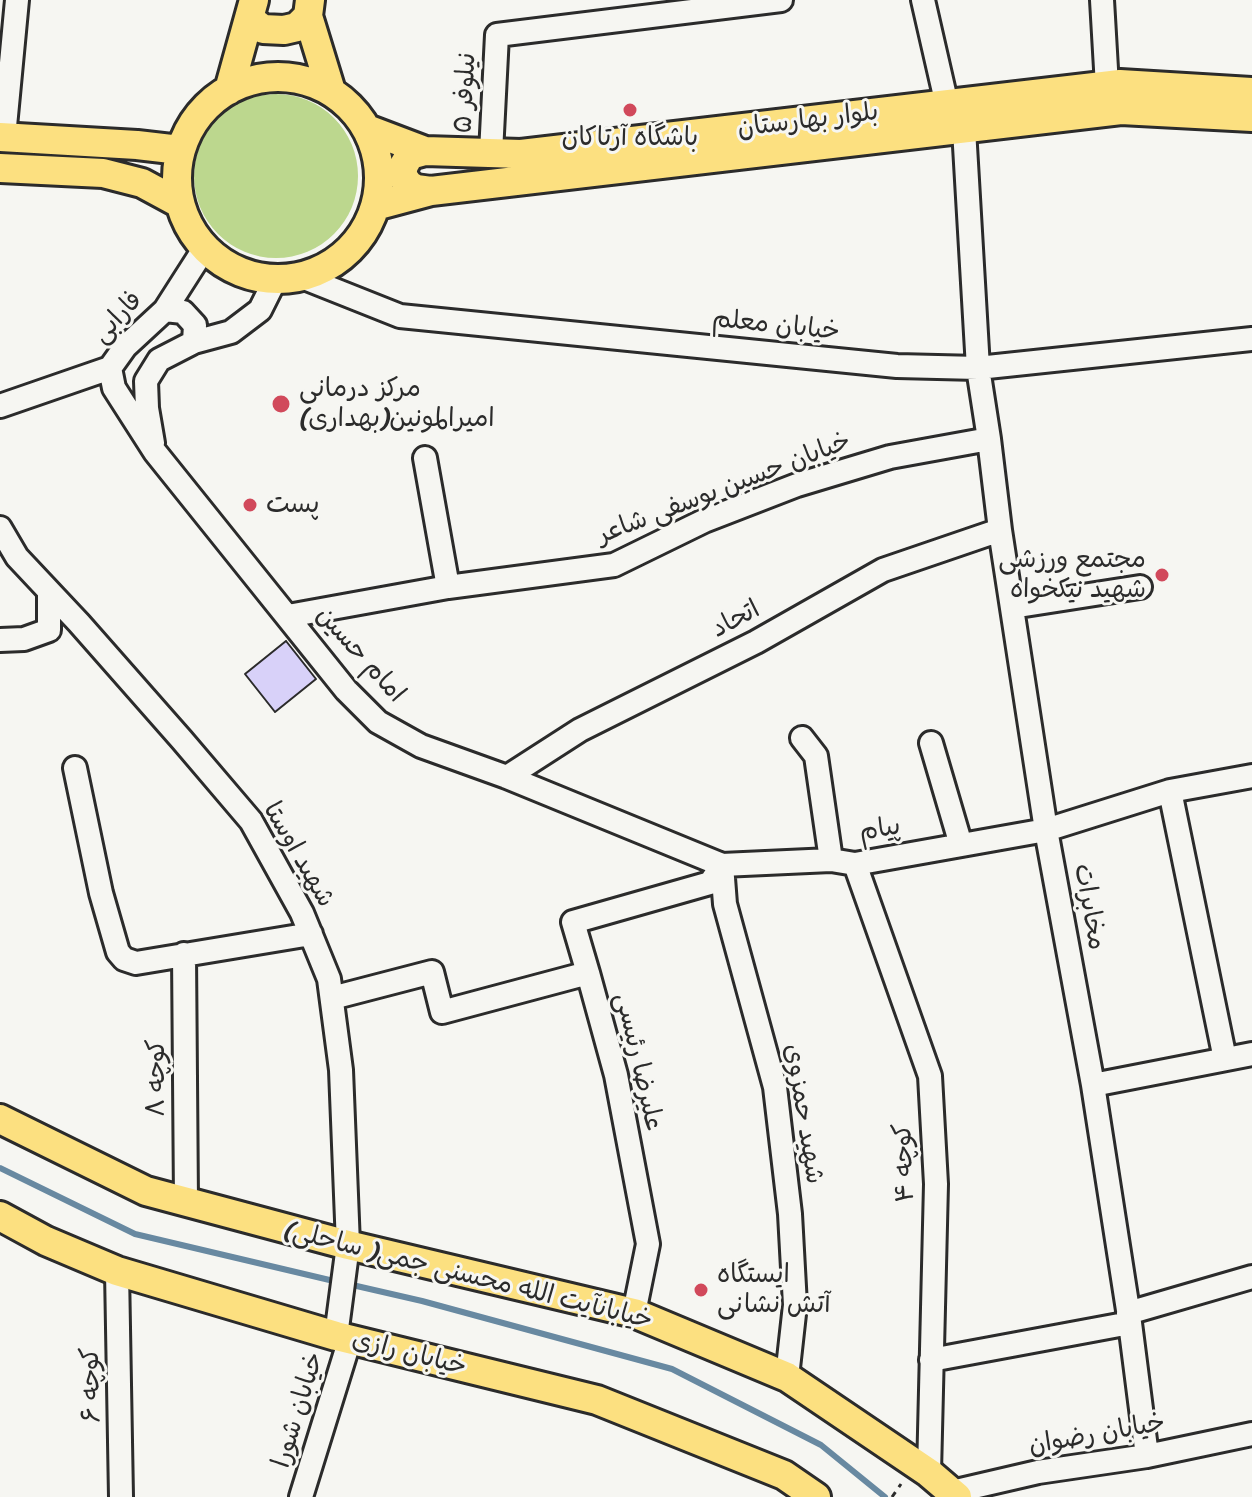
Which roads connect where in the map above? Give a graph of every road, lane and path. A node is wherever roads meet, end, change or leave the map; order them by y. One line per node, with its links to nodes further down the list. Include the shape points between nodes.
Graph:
1 (17, 0): 15 (street)
2 (781, 0): 18 (street, نیلوفر ۵, via 497,35)
3 (923, 0): 11 (street)
4 (1102, 0): 7 (street)
5 (309, 8): 6 (main road, via 297,27 284,30 263,29); 9 (main road)
6 (252, 10): 8 (main road)
7 (1107, 86): 10 (main road, بلوار بهارستان); 11 (main road, بلوار بهارستان)
8 (229, 90): 9 (main road, via 280,77); 16 (main road, via 199,116)
9 (331, 91): 13 (main road)
10 (1252, 92)
11 (947, 105): 18 (main road, بلوار بهارستان, via 521,154)
12 (1252, 117): 14 (main road, بلوار بهارستان, via 1121,110)
13 (367, 129): 17 (main road, بلوار بهارستان); 22 (main road, via 379,180)
14 (964, 129): 20 (main road, بلوار بهارستان); 29 (street, مخابرات)
15 (2, 137): 16 (main road)
16 (180, 150): 21 (main road)
17 (425, 151): 18 (main road, بلوار بهارستان); 20 (main road, via 410,155 402,175 416,189)
18 (491, 153)
19 (0, 168): 21 (main road, via 103,173 142,183)
20 (431, 191): 22 (main road, بلوار بهارستان)
21 (179, 203): 23 (main road)
22 (375, 206): 24 (main road, via 348,251 327,267)
23 (204, 249): 24 (main road, via 249,276); 25 (street, فارابی)
24 (289, 278): 27 (street, via 231,332); 29 (street, خیابان معلم, via 400,316 897,366)
25 (165, 310): 27 (street, via 183,312 195,325); 28 (street, فارابی)
26 (1252, 339): 29 (street, خیابان معلم)
27 (194, 342): 32 (street, via 159,360 146,381)
28 (110, 368): 30 (street, فارابی); 32 (street, امام حسین, via 114,388)
29 (978, 368): 31 (street, مخابرات)
30 (0, 406)
31 (989, 439): 35 (street, مخابرات); 36 (street, خیابان حسین یوسفی شاعر, via 890,457 797,485 704,521 614,565)
32 (155, 452): 40 (street, امام حسین)
33 (425, 458): 36 (street)
34 (0, 528): 38 (street, شهید اوستا, via 17,557)
35 (1000, 530): 39 (street, مخابرات); 46 (street, اتحاد, via 883,570 756,642 580,730)
36 (448, 587): 40 (street, خیابان حسین یوسفی شاعر)
37 (1140, 587): 39 (street)
38 (49, 592): 41 (street, via 49,630); 53 (street, شهید اوستا, via 251,821)
39 (1012, 607): 48 (street, مخابرات)
40 (288, 616): 46 (street, امام حسین, via 378,722 421,746)
41 (0, 640)
42 (802, 738): 50 (street, via 816,756)
43 (931, 743): 49 (street)
44 (75, 768): 54 (street, via 118,952 136,963)
45 (1252, 776): 47 (street, پیام)
46 (507, 777): 52 (street, امام حسین)
47 (1170, 791): 48 (street, پیام); 58 (street)
48 (1046, 830): 49 (street, پیام); 59 (street, مخابرات)
49 (961, 845): 51 (street, پیام)
50 (831, 860): 51 (street, پیام); 52 (street, پیام)
51 (855, 864): 70 (street, کوچه ۴, via 930,1076 936,1184)
52 (722, 865): 55 (street, via 710,883 573,922); 71 (street, شهید حمزوی, via 725,904 775,1087 795,1305)
53 (311, 934): 54 (street); 56 (street, شهید اوستا)
54 (184, 954): 62 (street, کوچه ۸)
55 (588, 973): 56 (street, علیرضا رئیسی, via 442,1012 432,972); 67 (street, علیرضا رئیسی, via 616,1075 648,1244)
56 (332, 998): 64 (street, شهید اوستا, via 341,1070)
57 (1252, 1054): 58 (street)
58 (1225, 1059): 59 (street)
59 (1093, 1085): 68 (street, مخابرات)
60 (0, 1112): 61 (street)
61 (0, 1120): 62 (main road, خیابانآیت الله محسنی جمی( ساحلی), via 146,1191)
62 (186, 1202): 64 (main road, خیابانآیت الله محسنی جمی( ساحلی))
63 (0, 1216): 65 (main road, خیابان رازی)
64 (348, 1245): 67 (main road, خیابانآیت الله محسنی جمی( ساحلی)); 69 (street, خیابان شورا)
65 (117, 1271): 69 (main road, خیابان رازی); 76 (street, کوچه ۶)
66 (1252, 1277): 68 (street)
67 (634, 1313): 71 (main road, خیابانآیت الله محسنی جمی( ساحلی))
68 (1129, 1318): 70 (street); 73 (street, مخابرات)
69 (343, 1338): 77 (street, خیابان شورا); 78 (main road, خیابان رازی, via 597,1400 784,1475)
70 (931, 1360): 74 (street, کوچه ۴)
71 (787, 1377): 74 (main road, خیابانآیت الله محسنی جمی( ساحلی))
72 (1252, 1434): 73 (street, خیابان رضوان)
73 (1147, 1456): 75 (street, خیابان رضوان, via 1038,1472)
74 (929, 1473): 75 (main road, خیابانآیت الله محسنی جمی( ساحلی))
75 (955, 1494)
76 (121, 1497)
77 (301, 1497)
78 (816, 1497)

